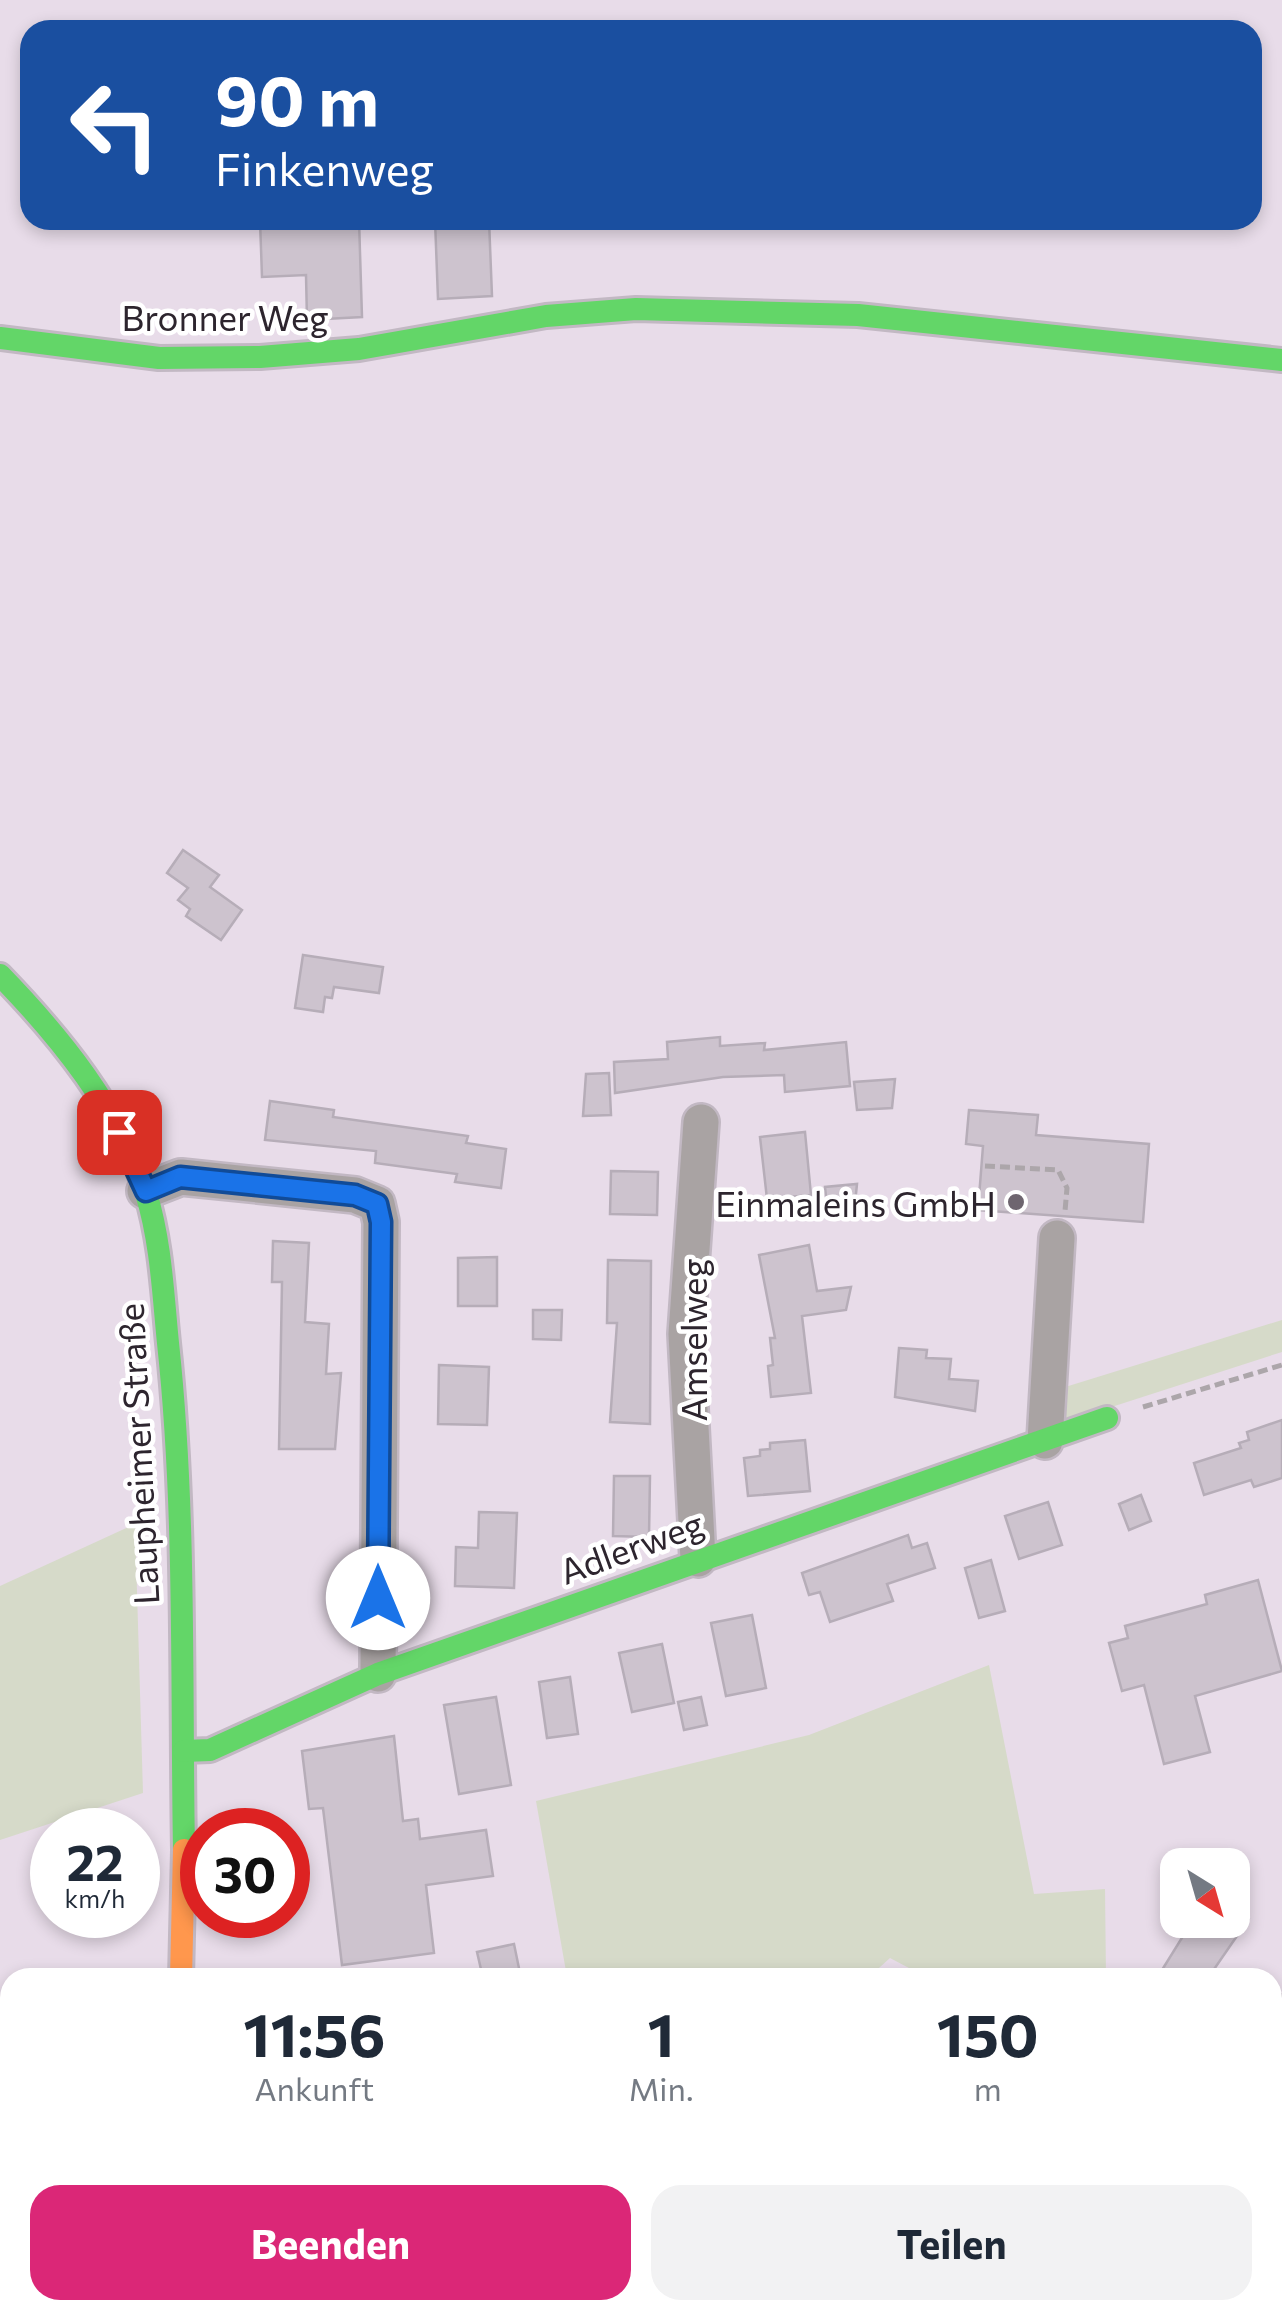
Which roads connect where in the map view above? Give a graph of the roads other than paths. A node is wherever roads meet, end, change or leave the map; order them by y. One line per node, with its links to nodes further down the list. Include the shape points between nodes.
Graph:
1 (0, 338): 2 (street, Bronner Weg, via 159,358 260,358 636,309 858,314)
2 (1282, 360)
3 (0, 976): 5 (street, Laupheimer Straße, via 51,1026 107,1109)
4 (701, 1122): 9 (street, Amselweg, via 686,1334)
5 (146, 1191): 10 (street, via 180,1177 355,1195 377,1204); 11 (street, Laupheimer Straße, via 167,1304 176,1416)
6 (1061, 1227): 8 (street)
7 (1107, 1418): 8 (street, Adlerweg)
8 (1045, 1441): 9 (street, Adlerweg)
9 (698, 1558): 10 (street, Adlerweg)
10 (378, 1674): 11 (street, Adlerweg, via 210,1750)
11 (184, 1752): 12 (street, Laupheimer Straße)
12 (181, 1968)

